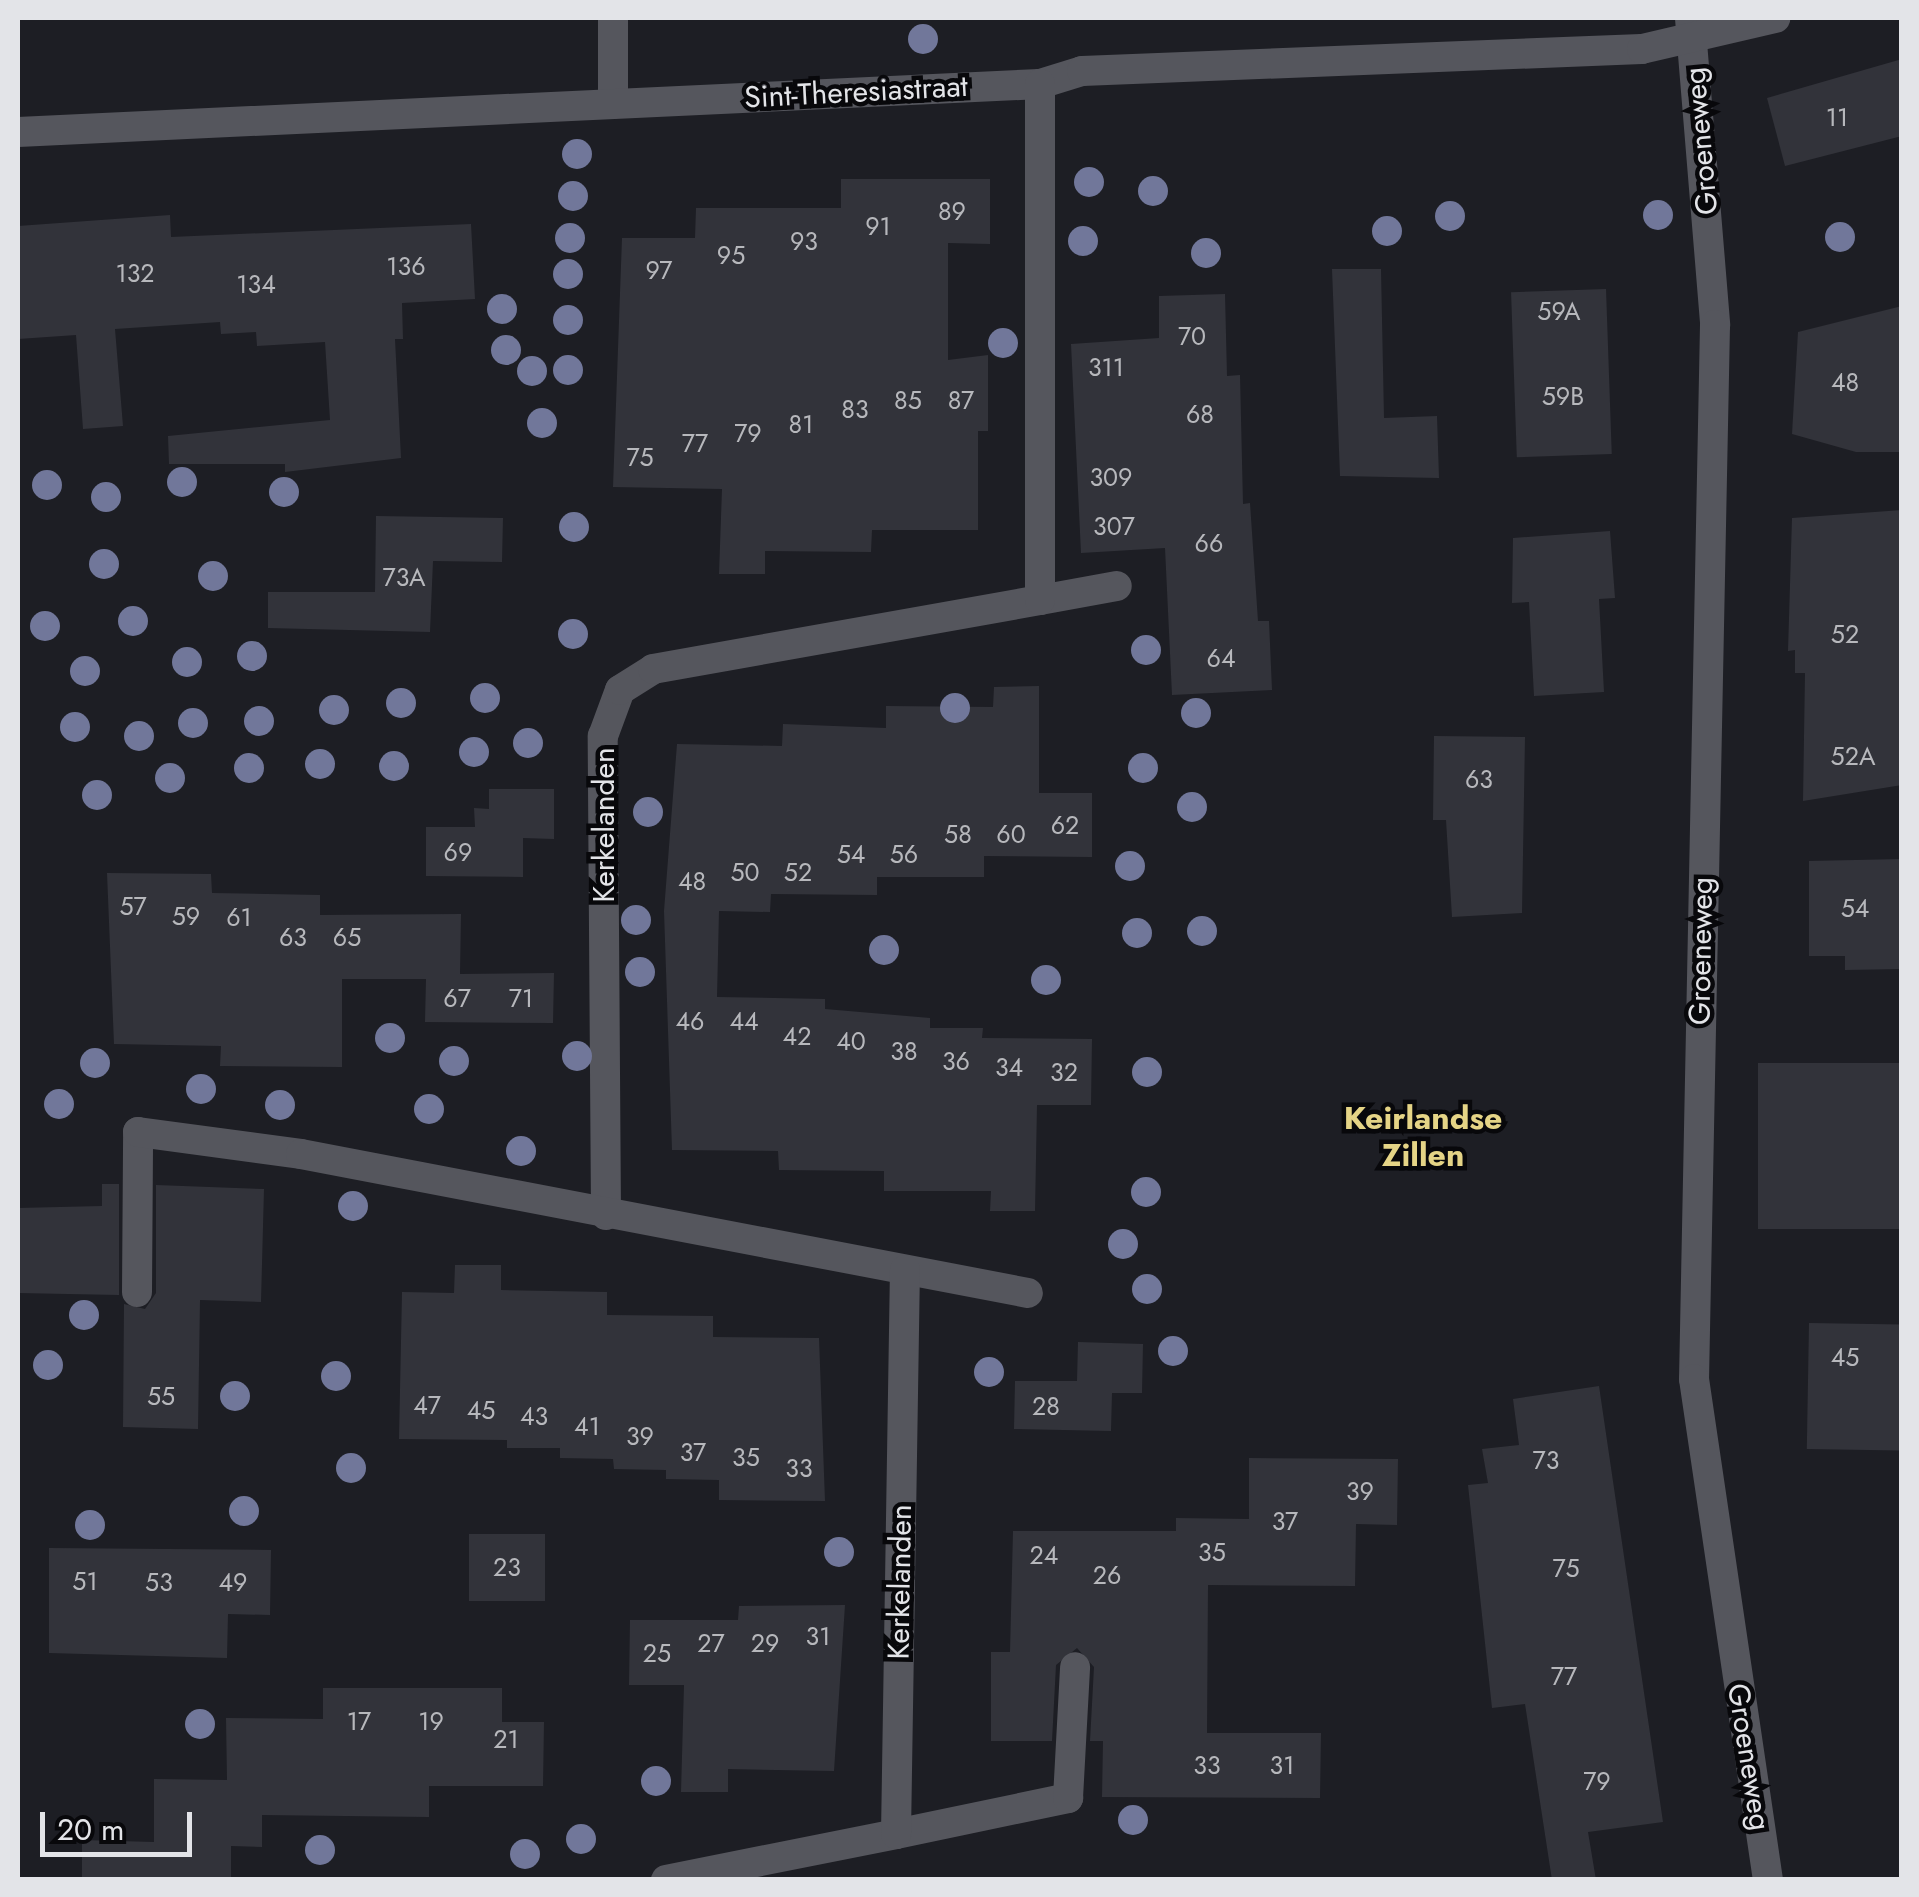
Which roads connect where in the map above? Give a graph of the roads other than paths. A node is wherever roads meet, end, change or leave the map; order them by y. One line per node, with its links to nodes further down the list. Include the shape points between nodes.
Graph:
1 (613, 18): 5 (street)
2 (1775, 18): 3 (street, Sint-Theresiastraat)
3 (1692, 30): 4 (street, Sint-Theresiastraat, via 1082,71); 16 (street, Groeneweg, via 1715,325 1694,1379)
4 (1040, 84): 5 (street, Sint-Theresiastraat); 8 (street)
5 (613, 104): 6 (street, Sint-Theresiastraat)
6 (18, 132)
7 (1118, 586): 8 (street, Kerkelanden)
8 (1040, 600): 9 (street, Kerkelanden, via 653,669 620,690 603,736)
9 (606, 1215): 10 (street); 11 (street, via 300,1154 138,1132)
10 (904, 1270): 12 (street); 14 (street, Kerkelanden)
11 (137, 1292)
12 (1028, 1293)
13 (1075, 1667): 14 (street, via 1068,1798)
14 (896, 1834): 15 (street)
15 (666, 1880)
16 (1768, 1880)

